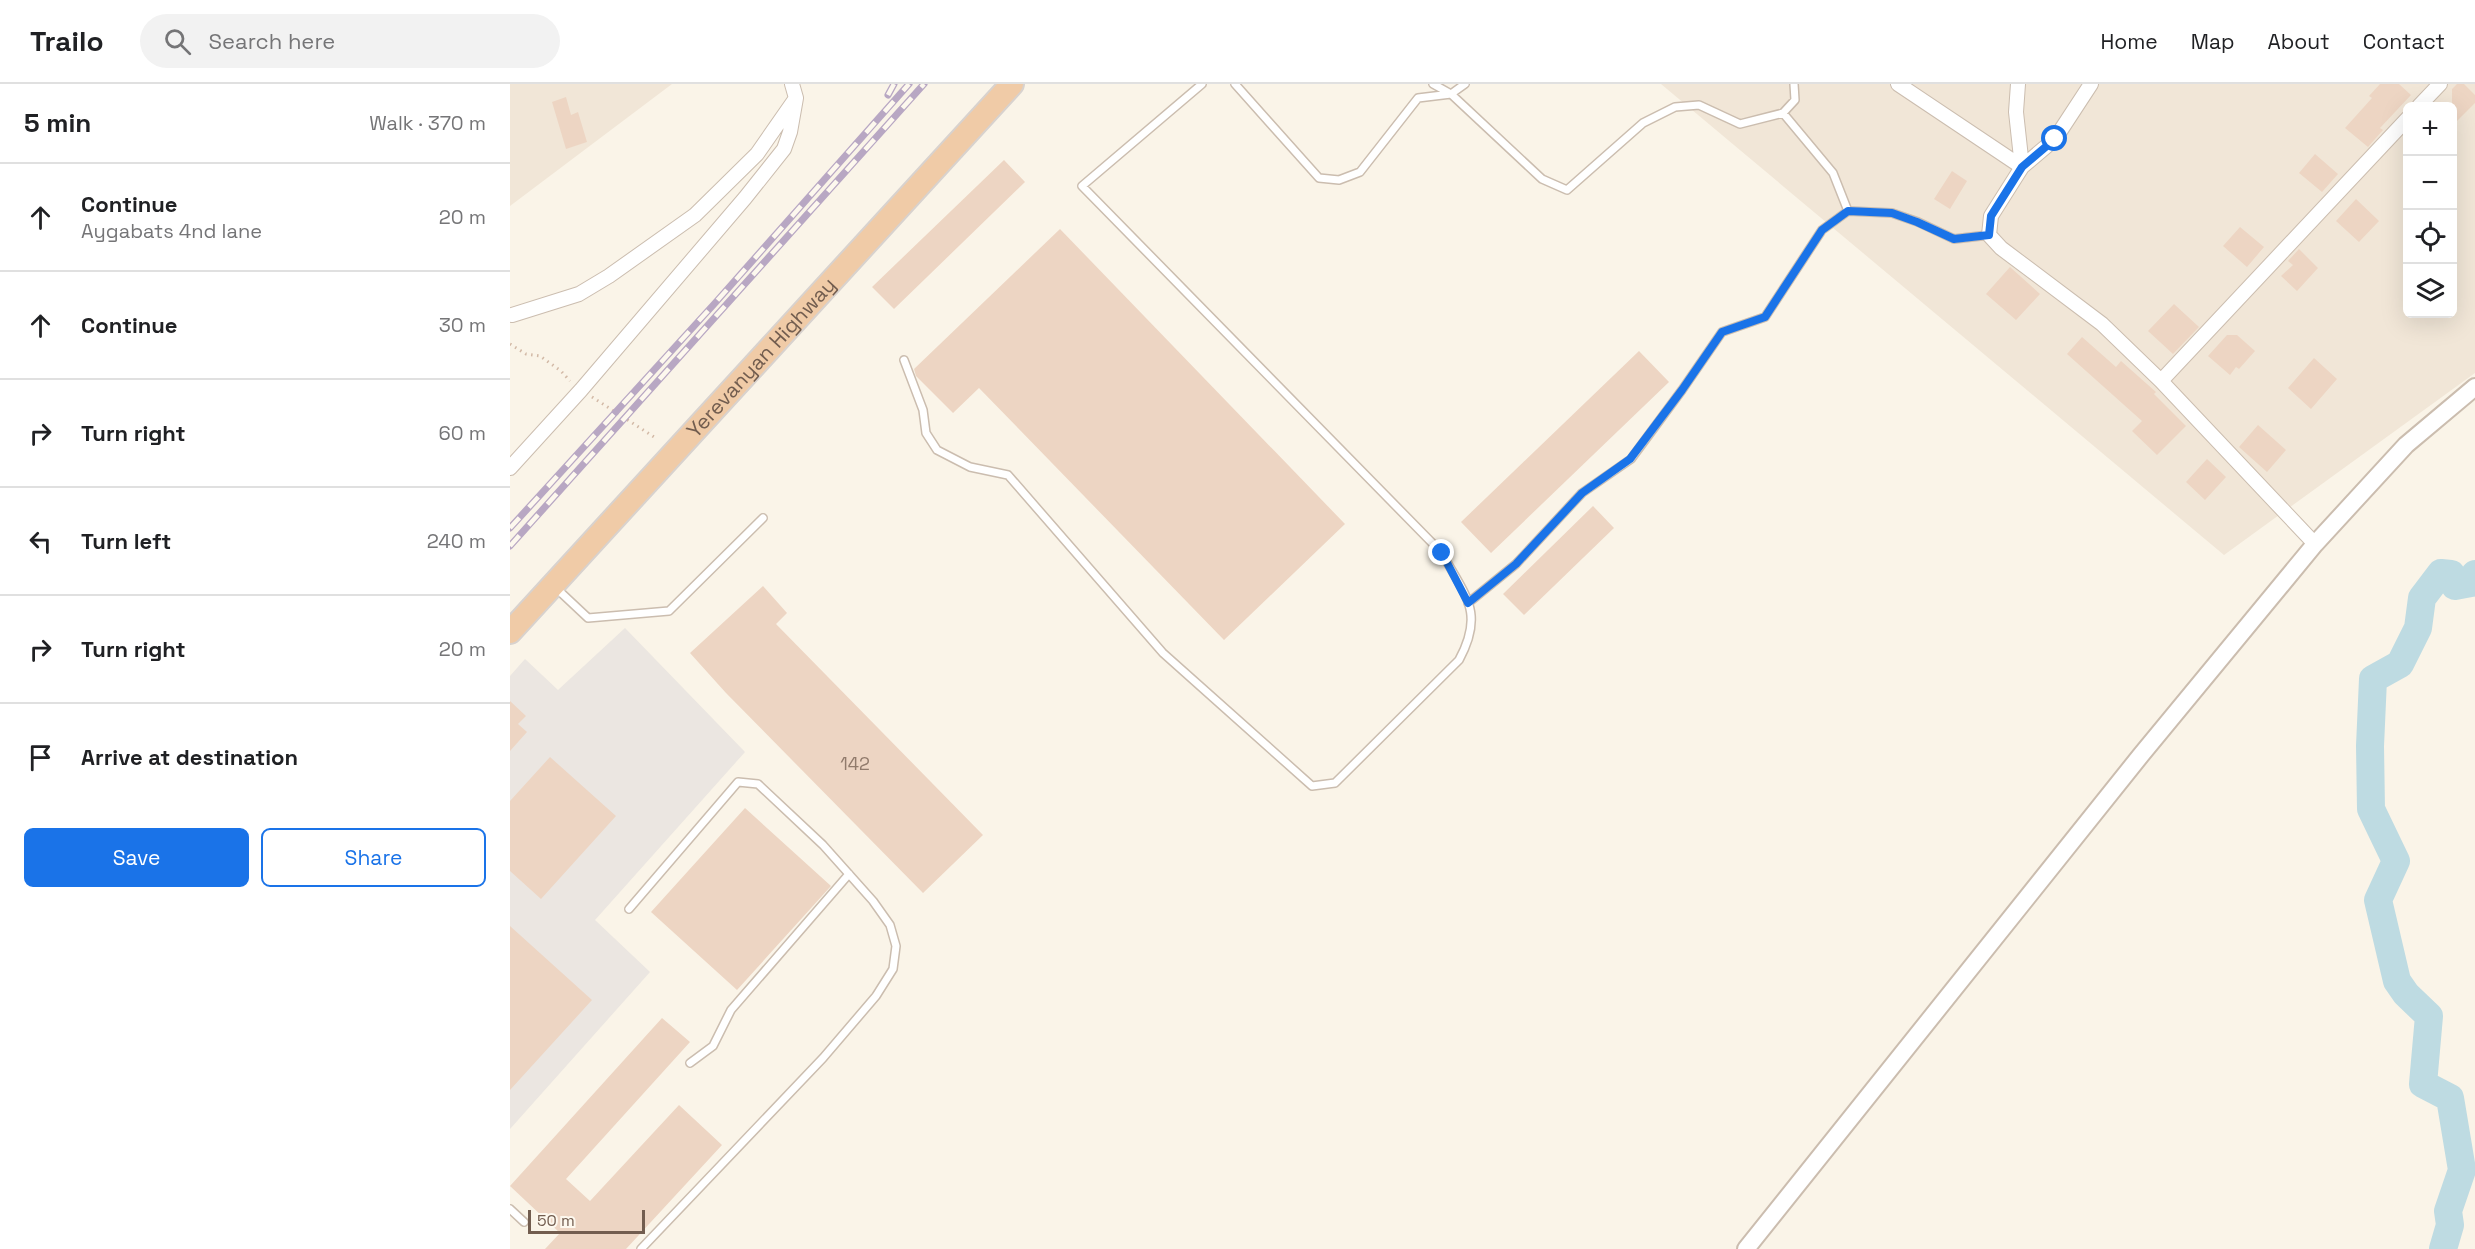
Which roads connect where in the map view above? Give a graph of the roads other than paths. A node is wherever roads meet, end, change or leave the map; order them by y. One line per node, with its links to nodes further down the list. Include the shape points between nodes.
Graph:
1 (792, 84): 13 (street)
2 (1012, 84): 27 (highway, Yerevanyan Highway)
3 (1202, 84): 28 (lane, via 1082,186 1442,553)
4 (1235, 84): 12 (lane, via 1319,178 1339,180 1360,172 1418,98)
5 (1433, 84): 12 (lane)
6 (1465, 84): 12 (lane)
7 (1794, 84): 15 (lane, via 1795,100)
8 (1898, 84): 17 (street)
9 (2018, 84): 17 (street, via 2016,112)
10 (2091, 84): 17 (street, via 2055,139)
11 (2440, 84): 14 (street)
12 (1451, 94): 15 (lane, via 1542,179 1567,190 1642,123 1675,107 1699,105 1740,124)
13 (796, 98): 20 (street, via 757,154 695,215 579,294); 24 (street, via 784,149 589,382)
14 (2423, 102)
15 (1783, 113): 18 (lane, via 1833,173)
16 (2403, 123): 22 (street)
17 (2022, 167): 19 (street, via 1991,216)
18 (1848, 211): 19 (lane, via 1892,213 1954,239); 28 (lane, via 1822,230 1765,317 1722,332 1630,459 1582,493 1516,564)
19 (1989, 235): 22 (street, via 2102,324)
20 (512, 315)
21 (904, 360): 28 (lane, via 923,410 926,433 937,450 970,467 1008,475 1163,653 1312,786 1335,783 1458,660 1473,622)
22 (2161, 381): 26 (street)
23 (2475, 387): 26 (street, via 2406,445)
24 (510, 468)
25 (763, 518): 27 (lane, via 669,611 588,618)
26 (2315, 544): 36 (street)
27 (553, 586): 29 (highway, Yerevanyan Highway)
28 (1468, 603)
29 (510, 632)
30 (849, 874): 31 (lane, via 758,784 738,782); 32 (lane, via 731,1010 713,1046); 35 (lane, via 890,925 896,946 893,969 876,996 823,1058)
31 (629, 909)
32 (690, 1064)
33 (510, 1209): 34 (lane)
34 (524, 1222)
35 (641, 1249)
36 (1746, 1249)

